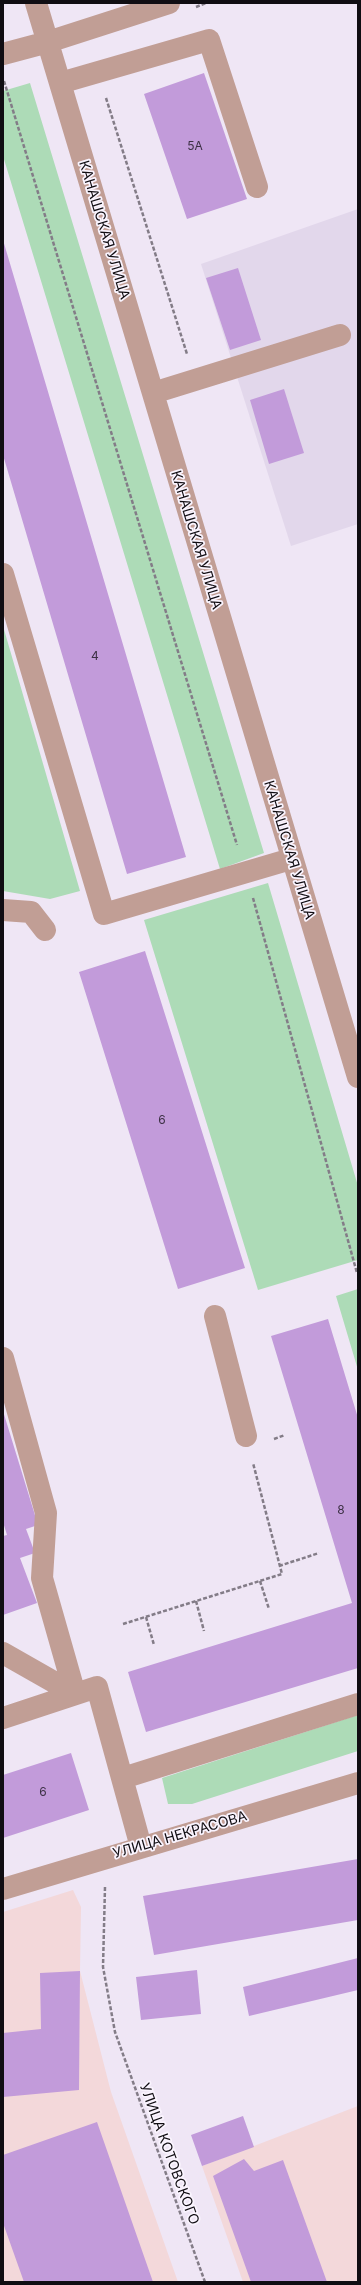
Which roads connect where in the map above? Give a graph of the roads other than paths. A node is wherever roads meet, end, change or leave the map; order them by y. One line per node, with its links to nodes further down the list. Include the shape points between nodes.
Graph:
1 (36, 3): 3 (street, КАНАШСКАЯ УЛИЦА)
2 (169, 3): 3 (street)
3 (48, 42): 4 (street); 5 (street, КАНАШСКАЯ УЛИЦА)
4 (3, 54)
5 (60, 82): 6 (street, via 209,40); 8 (street, КАНАШСКАЯ УЛИЦА)
6 (257, 187)
7 (340, 335): 8 (street)
8 (153, 393): 10 (street, КАНАШСКАЯ УЛИЦА)
9 (3, 574): 10 (street, via 104,914)
10 (291, 859): 13 (street, КАНАШСКАЯ УЛИЦА)
11 (3, 910): 12 (street, via 31,912)
12 (45, 930)
13 (358, 1077)
14 (215, 1316): 16 (street)
15 (3, 1358): 18 (street, via 46,1513 42,1578)
16 (246, 1436)
17 (3, 1653): 18 (street)
18 (75, 1694): 20 (street); 21 (street, via 97,1687)
19 (358, 1704): 21 (street)
20 (3, 1718)
21 (123, 1778): 23 (street)
22 (358, 1783): 23 (street, УЛИЦА НЕКРАСОВА)
23 (141, 1847): 24 (street, УЛИЦА НЕКРАСОВА)
24 (3, 1889)

